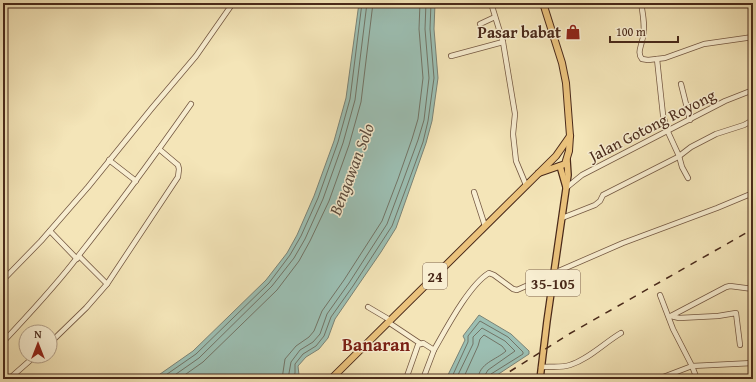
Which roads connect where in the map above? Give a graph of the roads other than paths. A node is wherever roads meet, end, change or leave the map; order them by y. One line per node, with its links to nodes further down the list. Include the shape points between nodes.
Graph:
1 (233, 3): 21 (street, via 196,56)
2 (491, 3): 5 (street)
3 (543, 3): 17 (highway, via 565,76)
4 (641, 3): 10 (street, via 644,20 640,57 648,60)
5 (496, 18): 6 (street); 8 (street)
6 (480, 24)
7 (753, 37): 10 (street, via 704,44)
8 (502, 42): 9 (street); 27 (street, via 515,114 513,147)
9 (451, 56)
10 (657, 59): 16 (street, via 663,115)
11 (680, 84): 14 (street)
12 (753, 90): 14 (street, Jalan Gotong Royong, via 725,101)
13 (191, 104): 18 (street)
14 (690, 120): 16 (street, Jalan Gotong Royong)
15 (753, 120): 20 (street, via 716,134)
16 (668, 132): 20 (street); 28 (street, Jalan Gotong Royong, via 582,175)
17 (570, 136): 19 (highway, 24); 22 (highway)
18 (159, 149): 26 (street); 38 (street, via 178,165 178,177)
19 (556, 156): 22 (highway, via 563,154); 23 (highway, via 555,162); 24 (highway, 24)
20 (680, 156): 25 (street); 31 (street, via 603,195 595,205)
21 (109, 160): 26 (street); 33 (street)
22 (567, 160): 23 (highway, 24); 28 (main road, 35-105)
23 (560, 166): 24 (highway, 24); 28 (main road, 35-105)
24 (539, 173): 27 (highway, 24)
25 (688, 178)
26 (136, 181): 34 (street)
27 (526, 185): 32 (highway, 24)
28 (566, 188): 31 (main road, 35-105)
29 (474, 192): 32 (street)
30 (753, 193): 35 (street, via 623,243)
31 (562, 218): 35 (main road, 35-105)
32 (485, 226): 43 (highway, 24)
33 (50, 231): 34 (street); 36 (street)
34 (78, 257): 38 (street); 46 (street)
35 (554, 273): 37 (main road, 35-105)
36 (3, 280)
37 (553, 281): 49 (street, via 535,282 517,290 489,273 482,277 466,297); 52 (main road, 35-105)
38 (108, 284): 45 (street)
39 (753, 289): 42 (street, via 726,287)
40 (660, 295): 42 (street)
41 (368, 307): 43 (street)
42 (670, 317): 48 (street, via 736,313); 53 (street, via 673,329)
43 (389, 321): 47 (street); 55 (highway, 24)
44 (621, 333): 52 (street, via 585,358 570,365)
45 (58, 335)
46 (3, 342)
47 (421, 344): 49 (street); 56 (street)
48 (740, 346)
49 (434, 350): 57 (street)
50 (753, 363): 53 (street)
51 (26, 364): 54 (street)
52 (541, 366): 58 (main road, 35-105)
53 (692, 366): 59 (street); 60 (street)
54 (9, 379)
55 (331, 379)
56 (406, 379)
57 (422, 379)
58 (540, 379)
59 (658, 379)
60 (697, 379)

